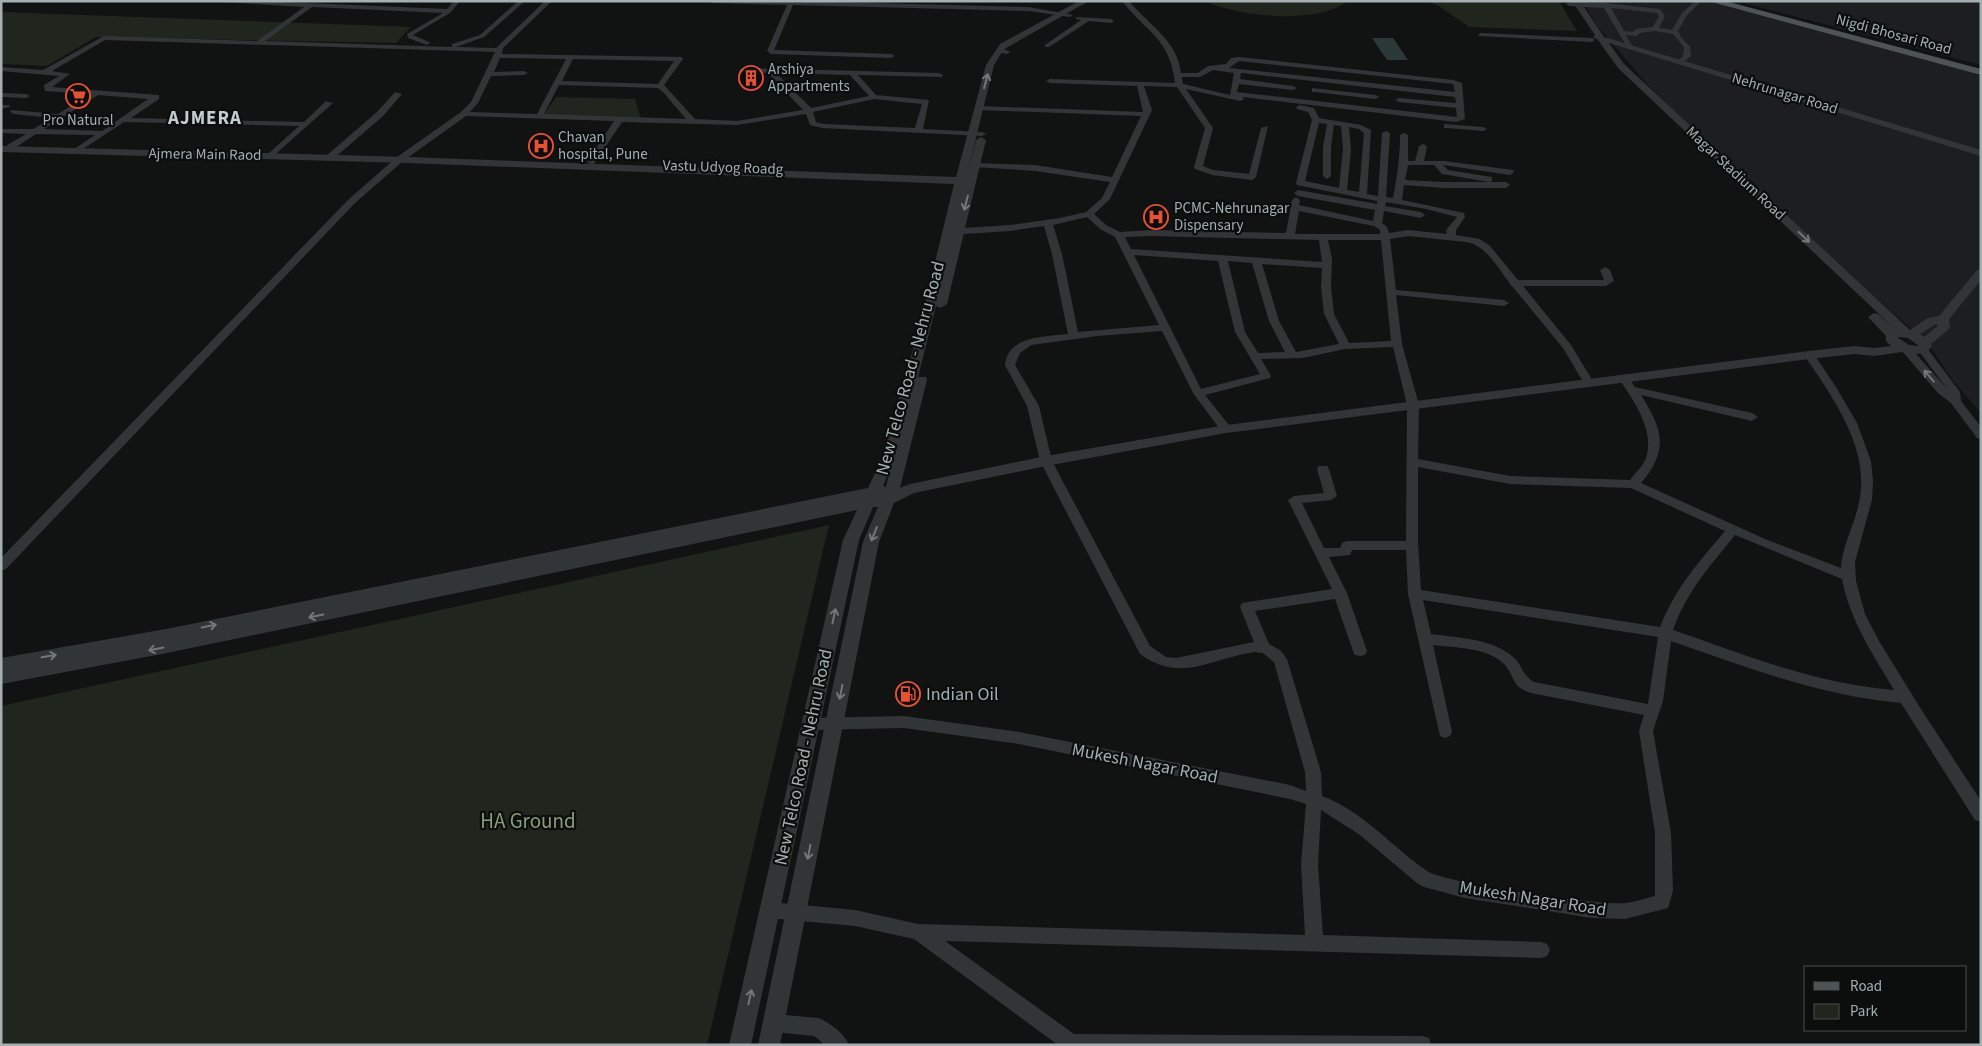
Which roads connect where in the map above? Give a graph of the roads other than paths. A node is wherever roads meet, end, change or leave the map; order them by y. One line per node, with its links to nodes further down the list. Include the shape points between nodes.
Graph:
1 (208, 1): 13 (street)
2 (457, 1): 18 (street)
3 (522, 1): 18 (street, via 473,40 445,45 410,37 414,31 431,24)
4 (548, 1): 31 (street)
5 (712, 1): 14 (street)
6 (1085, 1): 20 (street, New Telco Road - Nehru Road)
7 (1095, 1): 20 (street, New Telco Road - Nehru Road)
8 (1125, 1): 49 (street, via 1166,42)
9 (1648, 1): 17 (street)
10 (1699, 1): 19 (street)
11 (1713, 1): 45 (main road, Nigdi Bhosari Road)
12 (1735, 1): 36 (main road, Nigdi Bhosari Road)
13 (312, 3): 18 (street); 28 (street)
14 (791, 3): 20 (street, via 1004,8); 32 (street, via 771,52)
15 (1573, 3): 16 (street); 27 (street, Magar Stadium Road)
16 (1606, 5): 17 (street); 24 (street)
17 (1648, 10): 19 (street)
18 (448, 11)
19 (1672, 13): 23 (street, via 1662,16); 25 (street)
20 (1066, 15): 21 (street); 76 (street, New Telco Road - Nehru Road, via 1003,51)
21 (1084, 21): 22 (street); 29 (street)
22 (1111, 21)
23 (1655, 29): 24 (street, via 1636,31 1637,34); 25 (street)
24 (1622, 33): 30 (street)
25 (1676, 33): 34 (street, via 1687,47 1687,56)
26 (1481, 35): 27 (street)
27 (1594, 37): 30 (street, Nehrunagar Road); 148 (street, Magar Stadium Road, one-way to 148, via 1621,66); 150 (street, Magar Stadium Road, via 1611,66)
28 (258, 43): 31 (street); 42 (street, via 104,38)
29 (1047, 46)
30 (1629, 46): 34 (street, Nehrunagar Road)
31 (498, 53): 33 (street); 47 (street)
32 (891, 56)
33 (570, 58): 57 (street); 60 (street, via 679,60)
34 (1681, 62): 104 (street, Nehrunagar Road)
35 (1290, 64): 37 (street, via 1239,58 1231,65); 41 (street); 50 (street)
36 (1981, 66)
37 (1211, 68): 43 (street); 49 (street, via 1206,74)
38 (1, 69): 42 (street)
39 (743, 70): 40 (street)
40 (769, 70): 44 (street); 78 (street)
41 (1344, 70): 51 (street); 56 (street)
42 (46, 71): 65 (street, via 66,74 47,88)
43 (1238, 71): 50 (street); 55 (street)
44 (851, 72): 48 (street); 71 (street)
45 (1981, 72)
46 (524, 73): 47 (street)
47 (489, 74): 81 (street, via 474,103)
48 (939, 75)
49 (1178, 75): 59 (street)
50 (1287, 76): 52 (street)
51 (1400, 76): 63 (street); 68 (street, via 1456,82)
52 (1296, 77): 53 (street); 62 (street)
53 (1317, 80): 56 (street); 64 (street)
54 (1050, 81): 58 (street)
55 (1235, 81): 62 (street); 73 (street, via 1233,94)
56 (1343, 82): 61 (street)
57 (558, 83): 60 (street); 85 (street)
58 (1140, 84): 59 (street); 82 (street, via 1148,110)
59 (1179, 85): 79 (street, via 1216,96); 92 (street, via 1209,128 1198,167 1252,177)
60 (660, 86): 88 (street)
61 (1375, 86): 63 (street); 70 (street)
62 (1293, 88): 73 (street)
63 (1400, 89): 68 (street); 72 (street)
64 (1316, 90): 70 (street); 79 (street)
65 (96, 93): 84 (street); 86 (street, via 156,97)
66 (398, 94): 106 (street)
67 (1, 95): 69 (street)
68 (1459, 95): 75 (street)
69 (26, 96)
70 (1375, 96): 80 (street)
71 (874, 97): 78 (street); 95 (street, via 926,102)
72 (1399, 100): 75 (street); 83 (street)
73 (1289, 101): 79 (street)
74 (329, 103): 90 (street)
75 (1460, 106): 83 (street, via 1459,120)
76 (984, 108): 82 (street); 99 (street, New Telco Road - Nehru Road)
77 (7, 109): 84 (street)
78 (808, 111): 88 (street, via 751,122); 95 (street, via 814,123 822,126)
79 (1314, 112): 80 (street); 89 (street); 93 (street); 118 (street)
80 (1374, 112): 83 (street)
81 (464, 114): 85 (street); 107 (street)
82 (1146, 114): 116 (street)
83 (1398, 114)
84 (60, 116): 96 (street)
85 (539, 117): 87 (street)
86 (122, 120): 90 (street); 97 (street)
87 (619, 120): 88 (street); 108 (street)
88 (693, 122)
89 (1331, 122): 91 (street); 114 (street)
90 (305, 124): 105 (street)
91 (1344, 124): 119 (street, via 1348,150); 121 (street, via 1361,127 1368,132)
92 (1265, 128)
93 (1483, 129)
94 (1, 131): 96 (street)
95 (918, 131): 99 (street)
96 (34, 132): 97 (street); 102 (street)
97 (104, 133): 103 (street)
98 (1386, 133): 122 (street)
99 (977, 134): 112 (street, New Telco Road - Nehru Road); 115 (street, New Telco Road - Nehru Road)
100 (1404, 135): 109 (street)
101 (1423, 146): 110 (street)
102 (4, 149): 103 (street, Ajmera Main Raod)
103 (76, 151): 105 (street, Ajmera Main Raod)
104 (1981, 153)
105 (271, 156): 106 (street, Ajmera Main Raod)
106 (330, 158): 107 (street, Ajmera Main Raod)
107 (404, 159): 108 (street, Vastu Udyog Roadg); 176 (street, via 352,201)
108 (594, 163): 115 (street, Vastu Udyog Roadg)
109 (1404, 163): 110 (street); 117 (street)
110 (1419, 163): 111 (street)
111 (1436, 163): 113 (street); 117 (street, via 1445,172 1509,183 1444,185)
112 (975, 164): 115 (street, New Telco Road - Nehru Road); 116 (street, via 1035,168)
113 (1510, 172)
114 (1327, 176)
115 (966, 178): 130 (street, New Telco Road - Nehru Road); 131 (street, New Telco Road - Nehru Road, one-way to 131)
116 (1115, 180): 126 (street, via 1106,199)
117 (1399, 182): 123 (street)
118 (1300, 183): 119 (street); 120 (street)
119 (1343, 191): 121 (street)
120 (1298, 193): 124 (street); 125 (street)
121 (1362, 195): 122 (street)
122 (1382, 199): 123 (street); 125 (street)
123 (1397, 202): 136 (street, via 1461,215 1451,230)
124 (1294, 207): 129 (street); 133 (street)
125 (1379, 209): 127 (street); 129 (street)
126 (1089, 214): 128 (street); 132 (street, via 1103,227)
127 (1421, 215)
128 (1048, 223): 131 (street); 149 (street)
129 (1377, 224): 135 (street, via 1383,227)
130 (947, 232): 131 (street); 172 (street, New Telco Road - Nehru Road, via 927,320 889,458)
131 (958, 232): 172 (street, New Telco Road - Nehru Road)
132 (1119, 235): 133 (street); 137 (street)
133 (1290, 236): 134 (street)
134 (1323, 237): 135 (street); 140 (street)
135 (1386, 237): 136 (street, via 1398,233); 144 (street)
136 (1452, 237): 143 (street, via 1482,244)
137 (1127, 252): 138 (street); 147 (street)
138 (1222, 258): 139 (street); 158 (street, via 1240,332)
139 (1256, 260): 140 (street); 156 (street, via 1274,322)
140 (1326, 265): 152 (street, via 1329,314)
141 (1605, 270): 143 (street, via 1609,281 1606,284)
142 (1981, 272): 146 (street)
143 (1513, 283): 160 (street, via 1567,347)
144 (1391, 292): 145 (street); 151 (street)
145 (1504, 303)
146 (1943, 319): 148 (street, via 1932,321); 153 (street, via 1944,327)
147 (1165, 328): 149 (street); 162 (street)
148 (1909, 335): 150 (street, via 1898,334); 153 (street, Magar Stadium Road)
149 (1074, 338): 168 (street, via 1023,344 1010,360 1034,406)
150 (1891, 338): 154 (street, Magar Stadium Road); 155 (street)
151 (1397, 344): 152 (street); 164 (street)
152 (1345, 346): 156 (street)
153 (1924, 346): 154 (street); 163 (street, Magar Stadium Road, via 1955,392)
154 (1904, 348): 155 (street, via 1874,352); 163 (street, Magar Stadium Road, one-way to 154)
155 (1855, 350): 157 (street)
156 (1292, 355): 158 (street)
157 (1809, 355): 159 (street); 177 (street, via 1846,409 1867,477 1866,499 1849,557)
158 (1254, 356): 162 (street, via 1266,376)
159 (1624, 379): 160 (street); 161 (street)
160 (1588, 383): 164 (street)
161 (1632, 390): 165 (street); 171 (street, via 1647,417 1654,447 1652,459)
162 (1198, 393): 166 (street)
163 (1955, 401): 167 (street, Magar Stadium Road)
164 (1413, 405): 166 (street); 169 (street)
165 (1752, 417)
166 (1226, 429): 168 (street)
167 (1981, 435)
168 (1046, 461): 172 (street); 182 (street, via 1145,650 1171,663)
169 (1412, 462): 171 (street, via 1510,480); 174 (street)
170 (1323, 470): 175 (street, via 1331,496 1294,500)
171 (1633, 484): 173 (street)
172 (887, 494): 184 (street, one-way to 172); 185 (street, one-way to 185, via 162,648); 188 (street, New Telco Road - Nehru Road, one-way to 172, via 851,540); 189 (street, New Telco Road - Nehru Road, one-way to 189, via 871,542)
173 (1739, 532): 177 (street); 180 (street, Mukesh Nagar Road, via 1687,585)
174 (1412, 545): 175 (street, via 1348,546 1345,552); 179 (street)
175 (1320, 553): 178 (street)
176 (1, 566)
177 (1850, 577): 186 (street, via 1858,611)
178 (1340, 593): 182 (street, via 1247,607); 183 (street)
179 (1416, 594): 180 (street); 181 (street)
180 (1665, 633): 186 (street, via 1834,688); 187 (street, Mukesh Nagar Road)
181 (1425, 640): 187 (street, via 1478,647 1501,655 1512,665 1518,680 1531,688); 190 (street)
182 (1264, 648): 191 (street, via 1274,653 1284,667 1314,772)
183 (1360, 651)
184 (1, 665)
185 (1, 678)
186 (1905, 696): 192 (street)
187 (1652, 712): 191 (street, Mukesh Nagar Road, via 1646,731 1662,833 1665,891 1662,902 1649,907 1625,911 1592,910 1465,890 1424,879 1366,830)
188 (810, 724): 189 (street, Mukesh Nagar Road); 193 (street, New Telco Road - Nehru Road)
189 (834, 725): 191 (street, Mukesh Nagar Road, via 904,722 1018,738 1290,792); 194 (street, New Telco Road - Nehru Road, one-way to 194)
190 (1445, 732)
191 (1314, 801): 196 (street, via 1309,884)
192 (1981, 815)
193 (769, 910): 194 (street); 200 (street, New Telco Road - Nehru Road, one-way to 193)
194 (796, 913): 195 (street, via 855,918); 198 (street, New Telco Road - Nehru Road)
195 (918, 932): 196 (street); 199 (street)
196 (1315, 943): 197 (street)
197 (1540, 950)
198 (774, 1023): 201 (street, New Telco Road - Nehru Road); 202 (street, via 818,1027)
199 (1073, 1044): 203 (street)
200 (740, 1045)
201 (769, 1045)
202 (840, 1045)
203 (1422, 1045)

